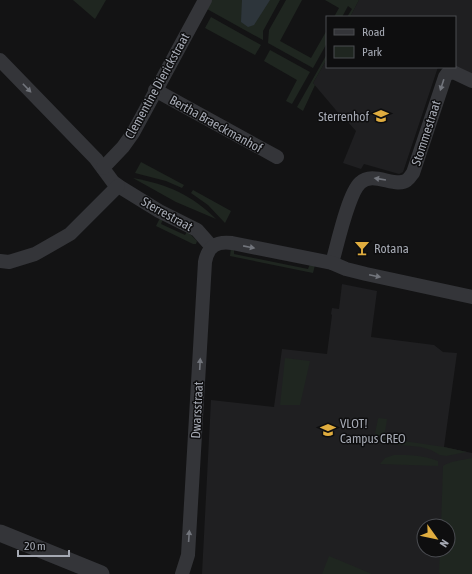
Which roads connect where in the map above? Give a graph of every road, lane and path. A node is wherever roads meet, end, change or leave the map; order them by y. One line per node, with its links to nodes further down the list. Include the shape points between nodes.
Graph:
1 (205, 0): 4 (street, Clementine Dierickstraat)
2 (0, 60): 6 (street, Sterrestraat, one-way to 6)
3 (472, 81): 10 (street, Stommestraat, one-way to 10, via 453,72 445,77 413,173 408,180 402,182 374,178 360,183 350,201)
4 (155, 90): 5 (street, Bertha Braeckmanhof); 6 (street, Clementine Dierickstraat, via 133,133)
5 (277, 157)
6 (104, 168): 7 (street, Sterrestraat)
7 (118, 186): 8 (street, Sterrestraat, via 197,230); 9 (street, via 70,234 35,254 9,262)
8 (212, 247): 10 (street, one-way to 10, via 220,242); 14 (street, Dwarsstraat, one-way to 8, via 188,555 206,257)
9 (0, 261)
10 (332, 263): 11 (street, one-way to 11, via 366,274)
11 (472, 297)
12 (0, 533): 13 (street)
13 (101, 574)
14 (182, 574)

